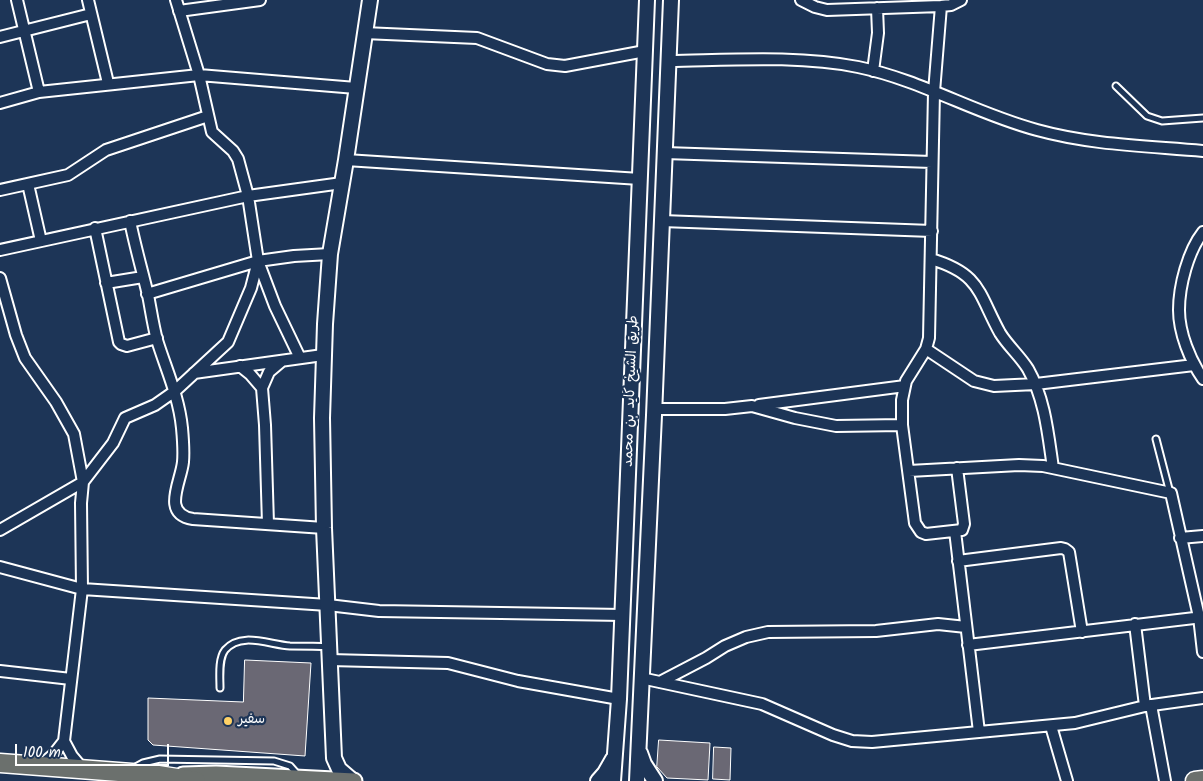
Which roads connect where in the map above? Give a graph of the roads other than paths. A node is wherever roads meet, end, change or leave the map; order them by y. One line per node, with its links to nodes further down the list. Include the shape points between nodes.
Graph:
1 (17, 0): 14 (street)
2 (88, 0): 13 (street)
3 (176, 0): 12 (street)
4 (260, 0): 12 (street)
5 (370, 0): 15 (main road)
6 (647, 0): 17 (main road, طريق الشيخ كايد بن محمد)
7 (674, 0): 18 (main road, طريق الشيخ كايد بن محمد)
8 (801, 0): 11 (street, via 827,10)
9 (961, 0): 10 (street)
10 (941, 6): 11 (street); 25 (street)
11 (877, 8): 19 (street, via 878,34)
12 (179, 11): 20 (street)
13 (91, 14): 14 (street); 21 (street)
14 (24, 31): 16 (street); 24 (street)
15 (364, 32): 17 (street, via 477,38 547,64 565,66); 23 (main road)
16 (0, 37)
17 (645, 51): 26 (main road, طريق الشيخ كايد بن محمد)
18 (669, 61): 19 (street, via 823,62); 27 (main road, طريق الشيخ كايد بن محمد)
19 (873, 71): 25 (street)
20 (199, 75): 21 (street); 23 (street); 29 (street)
21 (108, 84): 24 (street)
22 (1116, 86): 30 (lane, via 1147,116 1162,121)
23 (356, 88): 33 (main road)
24 (39, 92): 28 (street)
25 (934, 92): 31 (street, via 1010,122 1067,137); 34 (street)
26 (643, 97): 27 (main road); 35 (main road, طريق الشيخ كايد بن محمد)
27 (666, 97): 32 (main road, طريق الشيخ كايد بن محمد)
28 (0, 103)
29 (208, 116): 37 (street, via 106,150 68,175); 39 (street, via 212,132 238,159)
30 (1203, 118)
31 (1203, 150)
32 (665, 153): 34 (street); 41 (main road, طريق الشيخ كايد بن محمد)
33 (346, 160): 35 (street); 36 (main road)
34 (932, 162): 43 (street)
35 (640, 179): 86 (main road, طريق الشيخ كايد بن محمد)
36 (342, 183): 39 (street); 47 (main road)
37 (28, 184): 38 (street); 45 (street)
38 (0, 190)
39 (248, 196): 40 (street); 49 (street)
40 (130, 221): 42 (street); 50 (street)
41 (662, 221): 43 (street); 68 (main road, طريق الشيخ كايد بن محمد)
42 (94, 228): 45 (street); 52 (street)
43 (932, 231): 48 (street)
44 (1203, 232): 59 (street, via 1188,258 1179,309 1181,329)
45 (41, 240): 46 (street)
46 (0, 250)
47 (330, 254): 49 (street); 56 (main road)
48 (931, 259): 55 (street); 63 (street, via 953,267 972,281 982,293 1005,341)
49 (258, 261): 53 (street); 57 (street); 61 (street, via 251,288 228,342)
50 (143, 277): 52 (street); 53 (street)
51 (0, 278): 74 (street, via 25,358 74,434)
52 (106, 283): 54 (street, via 121,344 127,346)
53 (147, 294): 54 (street)
54 (157, 338): 66 (street)
55 (926, 349): 63 (street, via 965,376 984,384); 64 (street)
56 (323, 355): 57 (street); 77 (main road)
57 (300, 358): 58 (street)
58 (282, 361): 60 (street); 65 (street, via 269,372)
59 (1194, 365): 62 (street); 63 (street)
60 (240, 366): 61 (street); 65 (street)
61 (193, 373): 66 (street)
62 (1203, 379)
63 (1036, 384): 72 (street)
64 (905, 386): 67 (street); 69 (street)
65 (262, 388): 76 (street)
66 (174, 391): 74 (street, via 155,405 125,418 113,443); 76 (street, via 183,444 181,473 174,498 177,508 189,519)
67 (752, 406): 68 (street); 69 (street, via 836,426)
68 (655, 408): 95 (main road, طريق الشيخ كايد بن محمد)
69 (902, 425): 73 (street)
70 (1156, 439): 75 (lane)
71 (957, 468): 72 (street, via 1031,465); 73 (street); 79 (street, via 964,524 962,530)
72 (1054, 468): 75 (street)
73 (909, 471): 79 (street, via 915,523 921,532)
74 (82, 482): 78 (street); 84 (street)
75 (1170, 493): 81 (street)
76 (268, 524): 77 (street)
77 (324, 528): 85 (main road)
78 (0, 530)
79 (955, 532): 82 (street)
80 (1203, 536): 81 (street)
81 (1180, 538): 87 (street)
82 (958, 562): 89 (street); 90 (street, via 1065,549 1069,552)
83 (0, 567): 84 (street)
84 (82, 589): 85 (street); 96 (street)
85 (328, 606): 86 (street, via 379,611); 93 (main road)
86 (623, 615): 100 (main road, طريق الشيخ كايد بن محمد)
87 (1201, 617): 88 (street); 92 (street)
88 (1135, 624): 90 (street); 101 (street)
89 (966, 627): 91 (street); 97 (street, via 938,624 876,631 768,632 725,646)
90 (1082, 632): 91 (street)
91 (968, 645): 103 (street)
92 (1203, 652)
93 (330, 653): 98 (lane, via 254,640 236,643 226,648 222,655); 100 (street, via 448,663 518,681); 107 (main road)
94 (0, 671): 96 (street)
95 (641, 678): 97 (street); 105 (main road, طريق الشيخ كايد بن محمد)
96 (71, 679): 104 (street)
97 (660, 682): 103 (street, via 762,704 852,741)
98 (220, 688)
99 (1203, 698): 101 (street)
100 (619, 699): 106 (main road, طريق الشيخ كايد بن محمد)
101 (1148, 705): 102 (street); 123 (street)
102 (1051, 726): 103 (street); 122 (street)
103 (979, 732)
104 (64, 741): 109 (street); 110 (street)
105 (639, 750): 120 (main road, طريق الشيخ كايد بن محمد); 121 (main road)
106 (615, 753): 118 (main road); 119 (main road, طريق الشيخ كايد بن محمد)
107 (334, 758): 114 (main road); 117 (main road, via 339,769)
108 (0, 763): 109 (highway)
109 (40, 766): 110 (highway)
110 (83, 769): 111 (highway)
111 (129, 773): 112 (highway); 113 (lane, via 143,763 160,759 274,761 290,766)
112 (158, 775): 113 (main road); 116 (highway)
113 (300, 778): 114 (main road)
114 (318, 779): 117 (main road)
115 (1203, 780): 124 (highway)
116 (196, 781)
117 (354, 781)
118 (598, 781)
119 (613, 781)
120 (637, 781)
121 (655, 781)
122 (1067, 781)
123 (1165, 781)
124 (1195, 781)

